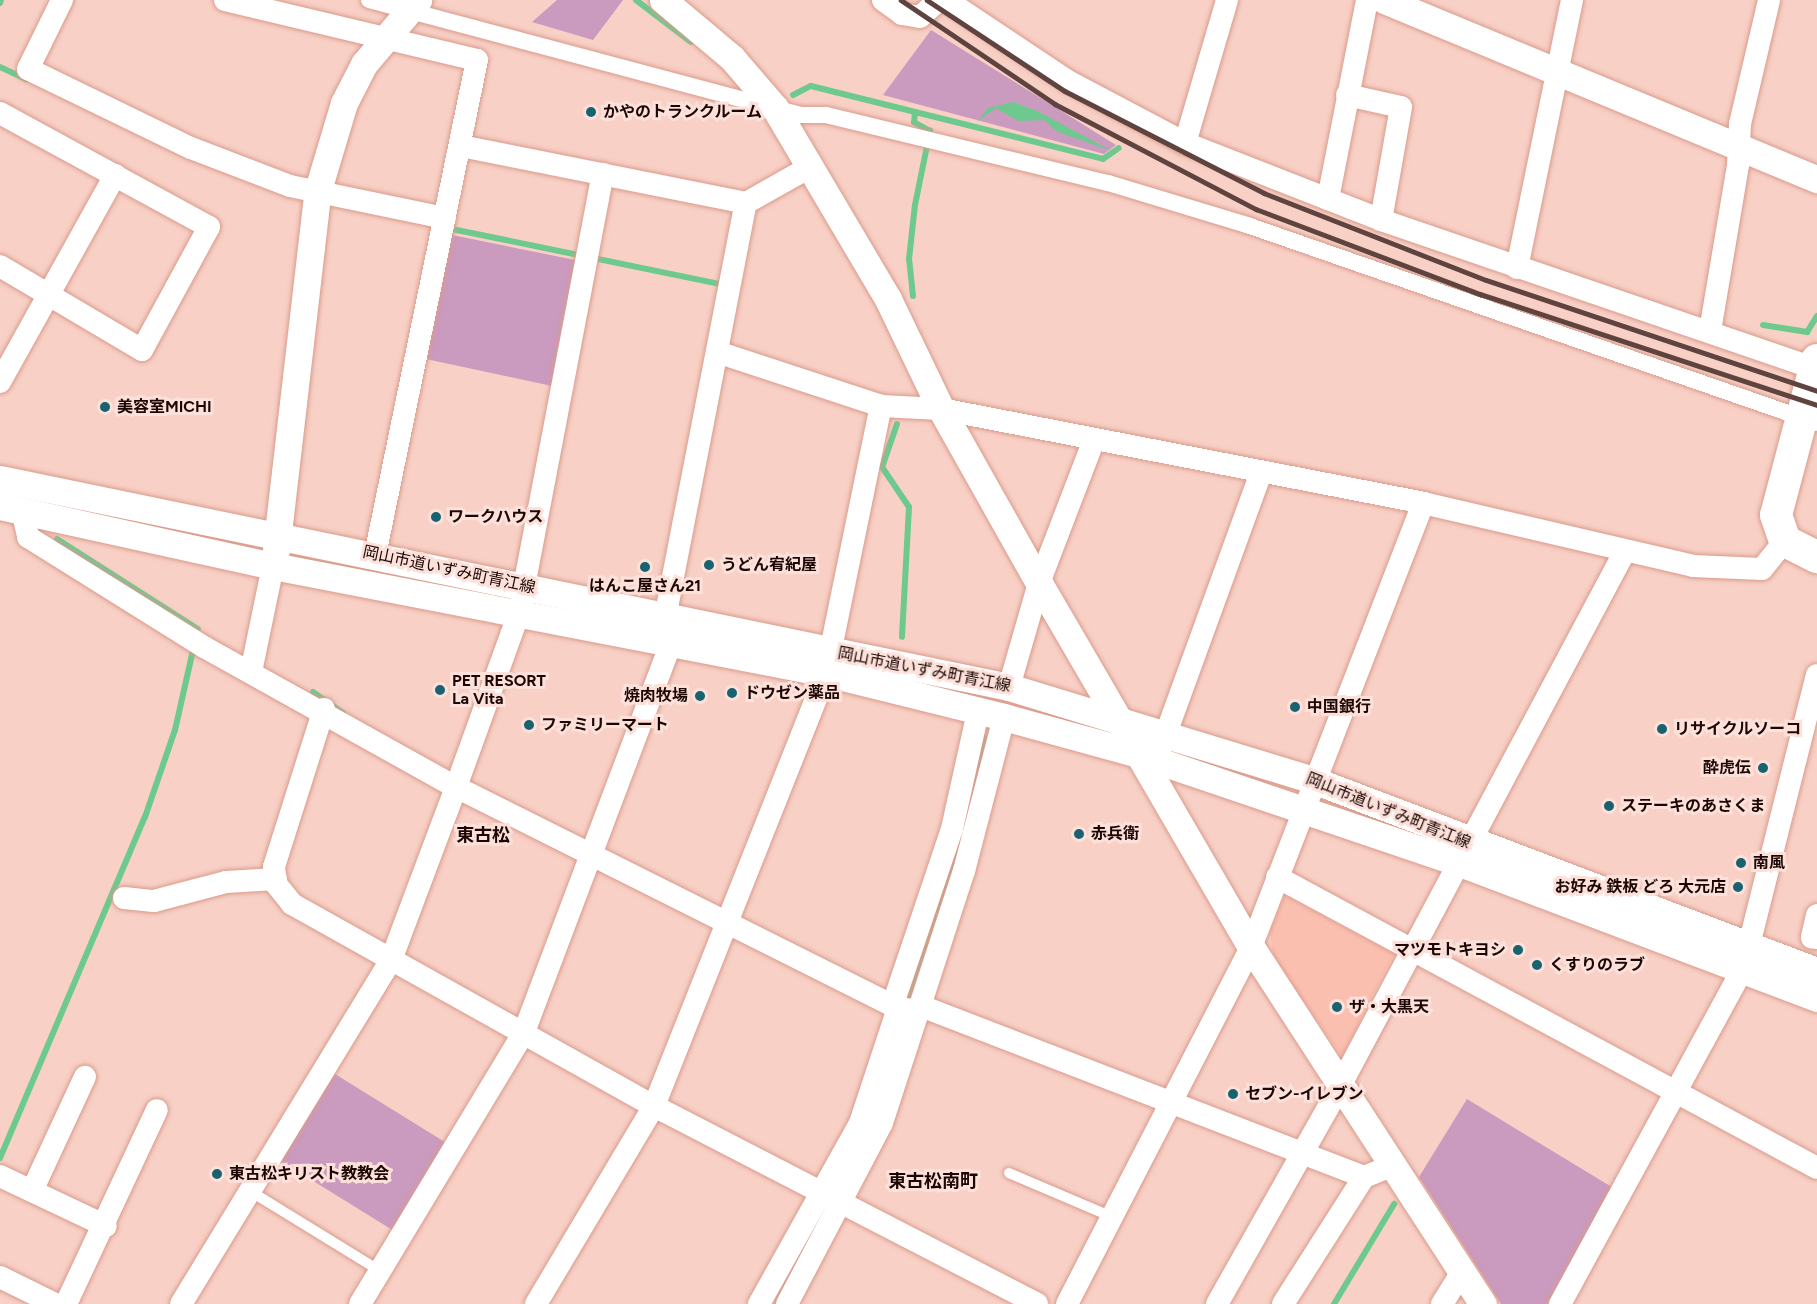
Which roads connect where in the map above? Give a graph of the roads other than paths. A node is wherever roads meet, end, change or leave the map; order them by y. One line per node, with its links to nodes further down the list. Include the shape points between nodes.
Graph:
1 (62, 0): 26 (street, via 27,69 191,148)
2 (225, 0): 14 (street)
3 (369, 0): 13 (street)
4 (663, 0): 17 (street, via 732,58)
5 (883, 0): 6 (street, via 902,14 920,17)
6 (939, 0)
7 (946, 0): 19 (street, via 1068,81)
8 (1227, 0): 19 (street)
9 (1368, 0): 16 (street)
10 (1384, 0): 15 (street)
11 (1572, 0): 15 (street)
12 (1769, 0): 20 (street)
13 (413, 5): 14 (street); 17 (street)
14 (384, 36): 21 (street, via 477,60); 26 (street, via 344,104)
15 (1556, 72): 20 (street); 32 (street)
16 (1347, 95): 27 (street); 29 (street, via 1401,107)
17 (775, 108): 22 (street); 40 (street, via 1108,183 1247,225)
18 (0, 113): 24 (street)
19 (1185, 143): 27 (street)
20 (1739, 145): 25 (street); 34 (street)
21 (461, 146): 23 (street); 30 (street)
22 (810, 167): 28 (street); 39 (street, via 888,299)
23 (603, 174): 28 (street); 53 (street)
24 (115, 175): 33 (street); 33 (street, via 209,226 142,350)
25 (1817, 179)
26 (317, 194): 30 (street); 46 (street)
27 (1328, 199): 29 (street)
28 (746, 203): 35 (street)
29 (1381, 220): 32 (street)
30 (443, 224): 49 (street)
31 (0, 266): 33 (street)
32 (1517, 268): 34 (street)
33 (45, 297): 37 (street)
34 (1710, 331): 36 (street)
35 (717, 351): 38 (street); 55 (street)
36 (1816, 364): 40 (main road)
37 (0, 382)
38 (880, 406): 39 (street); 56 (street)
39 (941, 409): 41 (street); 52 (street)
40 (1809, 420): 47 (main road, via 1776,503)
41 (1094, 440): 42 (street); 52 (street)
42 (1262, 473): 44 (street); 63 (street)
43 (0, 479): 46 (street, 岡山市道いずみ町青江線)
44 (1423, 503): 48 (street); 65 (street)
45 (11, 508): 51 (street, 岡山市道いずみ町青江線); 57 (street, via 28,537)
46 (279, 533): 49 (street, 岡山市道いずみ町青江線); 51 (street)
47 (1785, 541): 48 (street, via 1762,569 1740,572); 50 (main road)
48 (1624, 553): 68 (street)
49 (375, 555): 53 (street, 岡山市道いずみ町青江線)
50 (1817, 557)
51 (273, 566): 54 (street, 岡山市道いずみ町青江線); 57 (street)
52 (1040, 583): 59 (street); 62 (street)
53 (521, 584): 54 (street); 55 (street, 岡山市道いずみ町青江線)
54 (519, 613): 55 (street, 岡山市道いずみ町青江線); 66 (street)
55 (668, 631): 56 (street, 岡山市道いずみ町青江線); 69 (street)
56 (828, 662): 59 (street, 岡山市道いずみ町青江線); 61 (street, 岡山市道いずみ町青江線); 74 (street)
57 (251, 672): 60 (street)
58 (1817, 675): 78 (street)
59 (1009, 687): 62 (street, 岡山市道いずみ町青江線)
60 (324, 709): 66 (street); 71 (street, via 274,867)
61 (991, 714): 64 (street, 岡山市道いずみ町青江線); 82 (street, via 952,829)
62 (1118, 717): 63 (street, 岡山市道いずみ町青江線); 64 (street)
63 (1166, 731): 64 (street); 65 (street, 岡山市道いずみ町青江線)
64 (1147, 757): 67 (street, 岡山市道いずみ町青江線); 76 (street)
65 (1313, 780): 67 (street); 68 (street, 岡山市道いずみ町青江線)
66 (456, 787): 69 (street); 79 (street)
67 (1304, 810): 68 (street, 岡山市道いずみ町青江線); 70 (street)
68 (1462, 852): 77 (street); 78 (street, 岡山市道いずみ町青江線)
69 (591, 854): 74 (street); 83 (street)
70 (1277, 878): 76 (street); 77 (street)
71 (276, 879): 72 (street, via 226,882 154,901); 79 (street, via 292,904)
72 (124, 898)
73 (1817, 915): 75 (street, via 1812,937)
74 (728, 922): 82 (street); 88 (street)
75 (1817, 938)
76 (1251, 946): 85 (street); 87 (street)
77 (1411, 949): 85 (street); 86 (street)
78 (1747, 959): 80 (street, 岡山市道いずみ町青江線); 81 (street); 86 (street)
79 (391, 960): 83 (street); 97 (street)
80 (1817, 971)
81 (1817, 998)
82 (905, 1005): 87 (street); 98 (street)
83 (524, 1032): 88 (street); 101 (street)
84 (85, 1077): 96 (street)
85 (1340, 1088): 90 (street); 91 (street)
86 (1676, 1096): 92 (street); 117 (street)
87 (1172, 1102): 90 (street); 99 (street)
88 (654, 1106): 98 (street); 108 (street)
89 (157, 1110): 100 (street)
90 (1302, 1152): 95 (street); 113 (street)
91 (1391, 1166): 95 (street); 102 (street)
92 (1817, 1168)
93 (1009, 1173): 99 (lane)
94 (0, 1176): 96 (street)
95 (1364, 1177): 114 (street)
96 (32, 1191): 100 (street)
97 (250, 1191): 101 (lane); 106 (street)
98 (829, 1199): 109 (street); 110 (street); 111 (street)
99 (1112, 1218): 112 (street)
100 (106, 1226): 105 (street)
101 (380, 1271): 107 (street)
102 (1461, 1273): 115 (street); 116 (street)
103 (0, 1277): 104 (street)
104 (55, 1304)
105 (66, 1304)
106 (181, 1304)
107 (360, 1304)
108 (536, 1304)
109 (759, 1304)
110 (787, 1304)
111 (1037, 1304)
112 (1068, 1304)
113 (1216, 1304)
114 (1283, 1304)
115 (1442, 1304)
116 (1483, 1304)
117 (1560, 1304)

